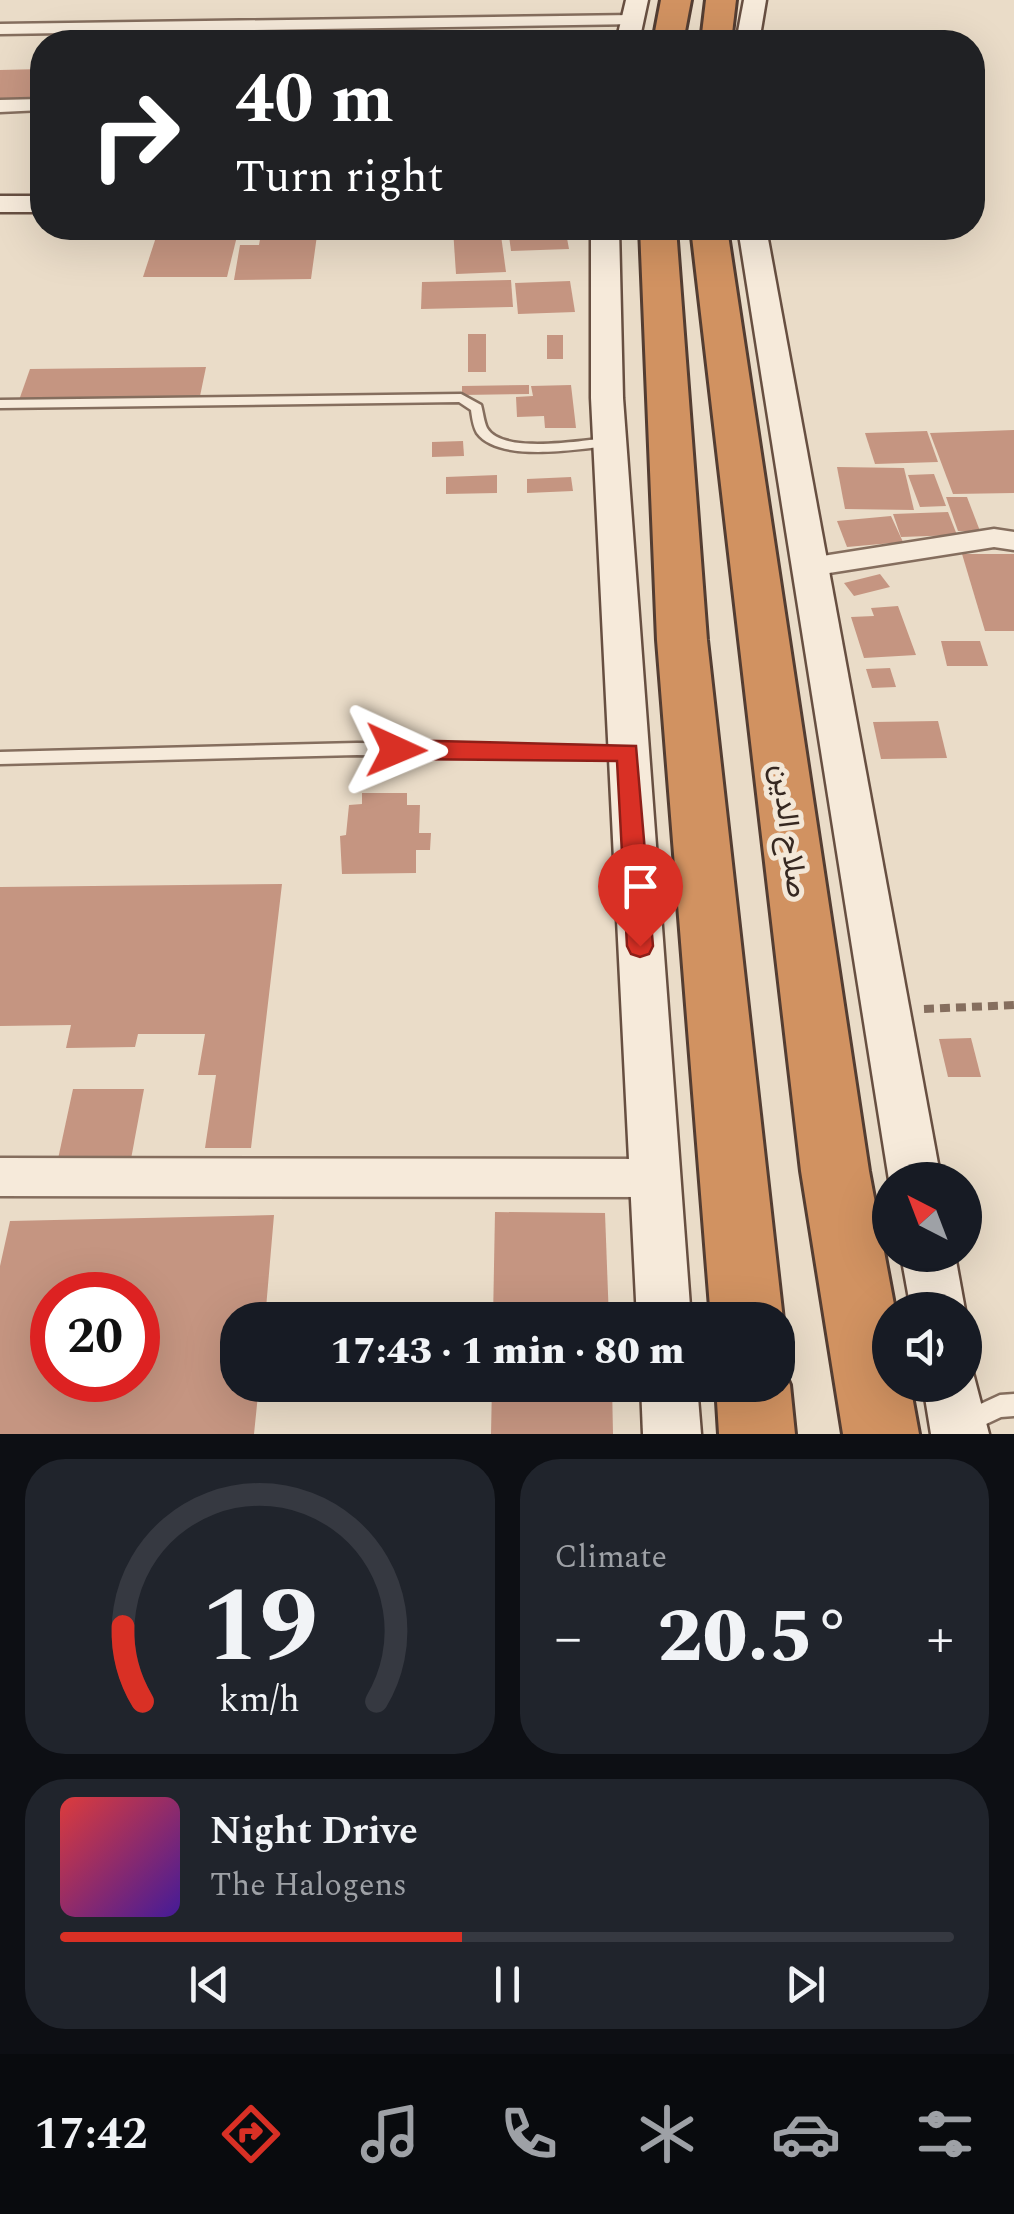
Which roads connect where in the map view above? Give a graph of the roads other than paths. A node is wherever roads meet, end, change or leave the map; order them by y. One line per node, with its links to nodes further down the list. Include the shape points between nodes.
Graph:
1 (676, 0): 6 (highway)
2 (721, 0): 7 (highway)
3 (756, 0): 8 (street)
4 (633, 21): 5 (street)
5 (0, 29)
6 (670, 30)
7 (717, 30)
8 (750, 30)
9 (30, 105): 10 (street)
10 (0, 106)
11 (0, 204): 12 (street)
12 (30, 204)
13 (605, 240): 18 (street)
14 (659, 240): 27 (highway, via 682,640)
15 (711, 240): 34 (highway, صلاح الدين, via 832,1153)
16 (754, 240): 20 (street)
17 (0, 404): 18 (lane, via 461,398 477,408 482,430 497,444)
18 (610, 442): 21 (street)
19 (1014, 542): 20 (street, via 994,538)
20 (810, 567): 23 (street)
21 (628, 752): 22 (lane, via 357,749); 25 (street)
22 (0, 758)
23 (912, 1162)
24 (0, 1177): 25 (street)
25 (654, 1178): 26 (street)
26 (663, 1302)
27 (744, 1302)
28 (670, 1402): 32 (street)
29 (754, 1402): 33 (highway)
30 (1014, 1406): 31 (lane)
31 (956, 1415)
32 (672, 1434)
33 (757, 1434)
34 (881, 1434)

